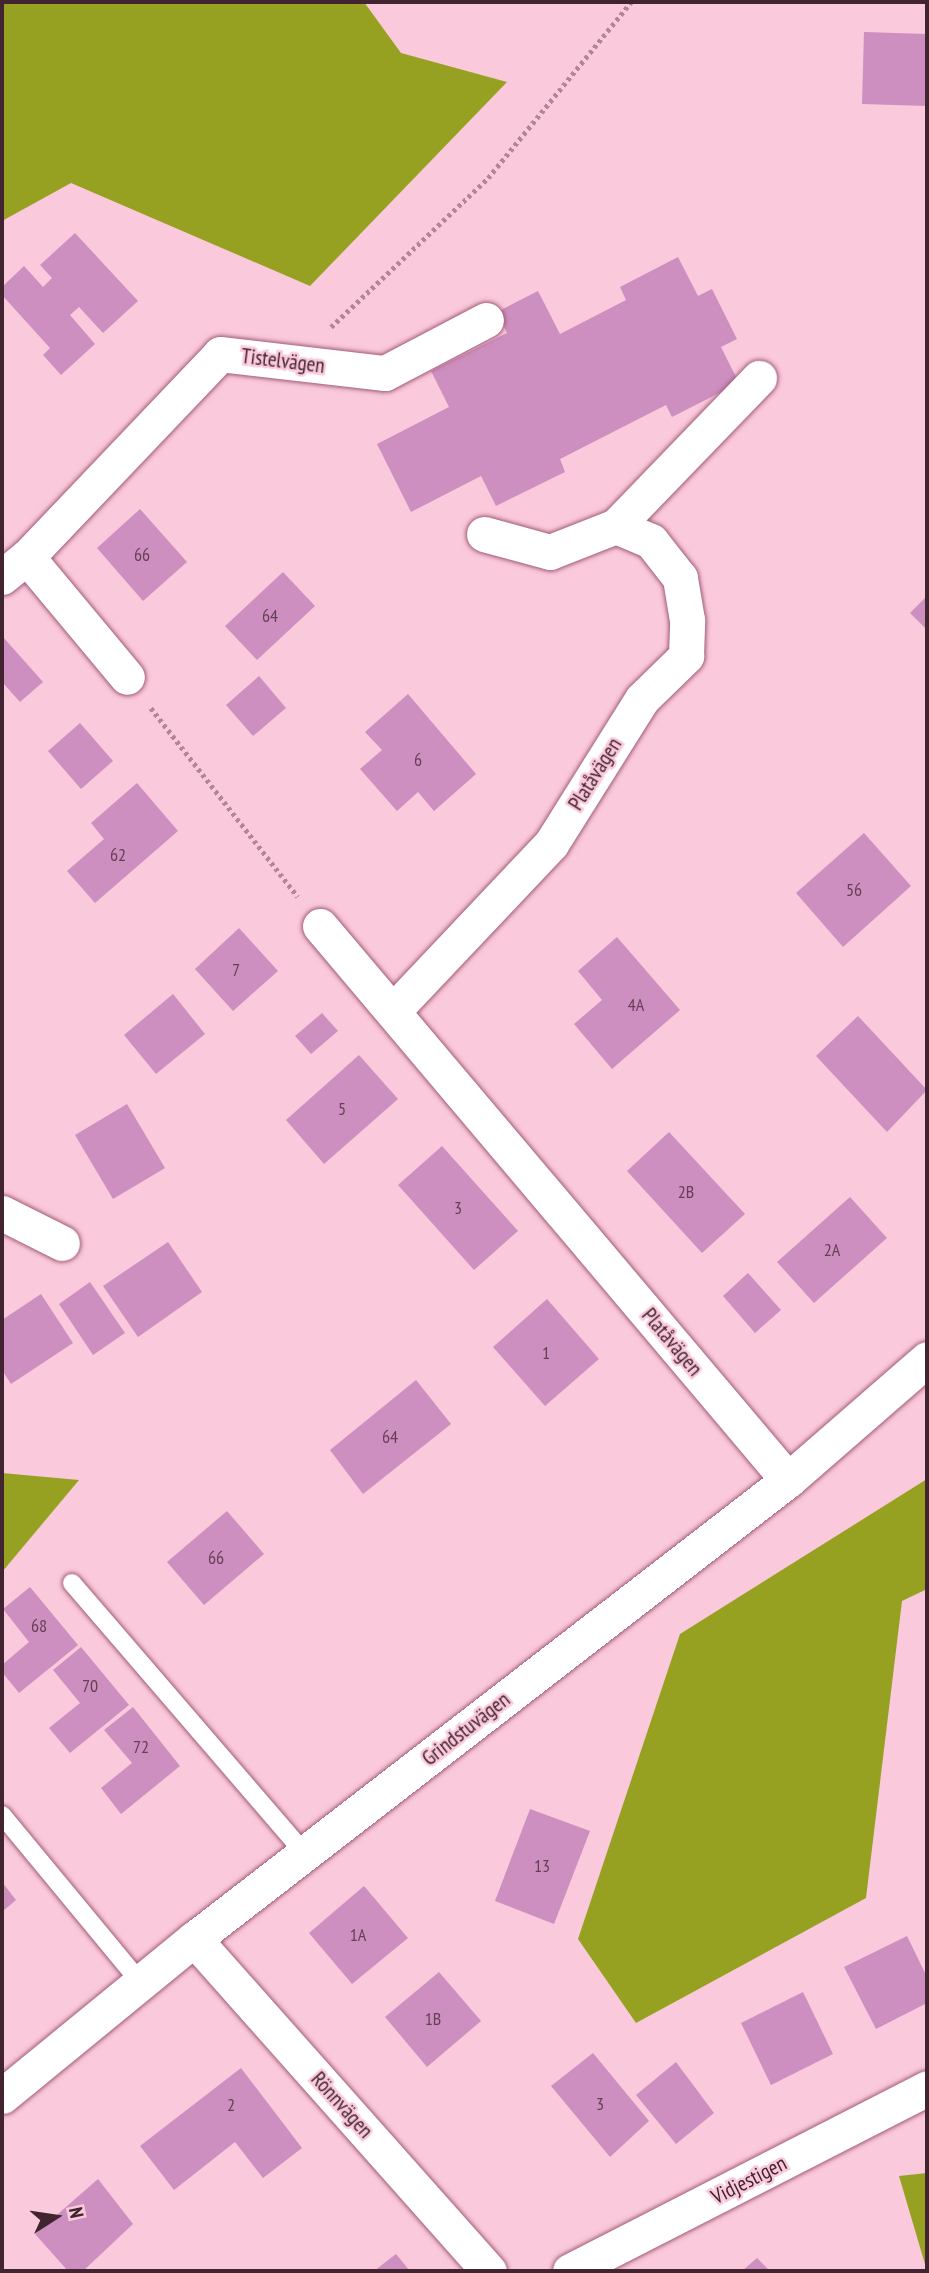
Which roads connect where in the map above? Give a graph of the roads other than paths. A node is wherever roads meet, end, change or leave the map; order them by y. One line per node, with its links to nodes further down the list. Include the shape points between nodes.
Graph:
1 (486, 320): 5 (street, Tistelvägen, via 385,373 220,354)
2 (759, 378): 3 (street)
3 (616, 526): 4 (street, via 550,552); 8 (street, Platåvägen, via 651,541 680,578 687,620 686,656 642,699 551,844)
4 (484, 534)
5 (15, 567): 6 (street, Tistelvägen)
6 (127, 677)
7 (320, 926): 8 (street, Platåvägen)
8 (393, 1011): 12 (street, Platåvägen)
9 (2, 1213): 10 (street)
10 (62, 1243)
11 (927, 1359): 12 (street, Grindstuvägen)
12 (788, 1480): 15 (street, Grindstuvägen)
13 (72, 1583): 15 (lane)
14 (2, 1815): 17 (lane)
15 (304, 1854): 16 (street, Grindstuvägen)
16 (194, 1939): 17 (street, Grindstuvägen); 20 (street, Rönnvägen)
17 (141, 1983): 19 (street, Grindstuvägen)
18 (927, 2088): 21 (street, Vidjestigen)
19 (2, 2096)
20 (489, 2271)
21 (570, 2271)

